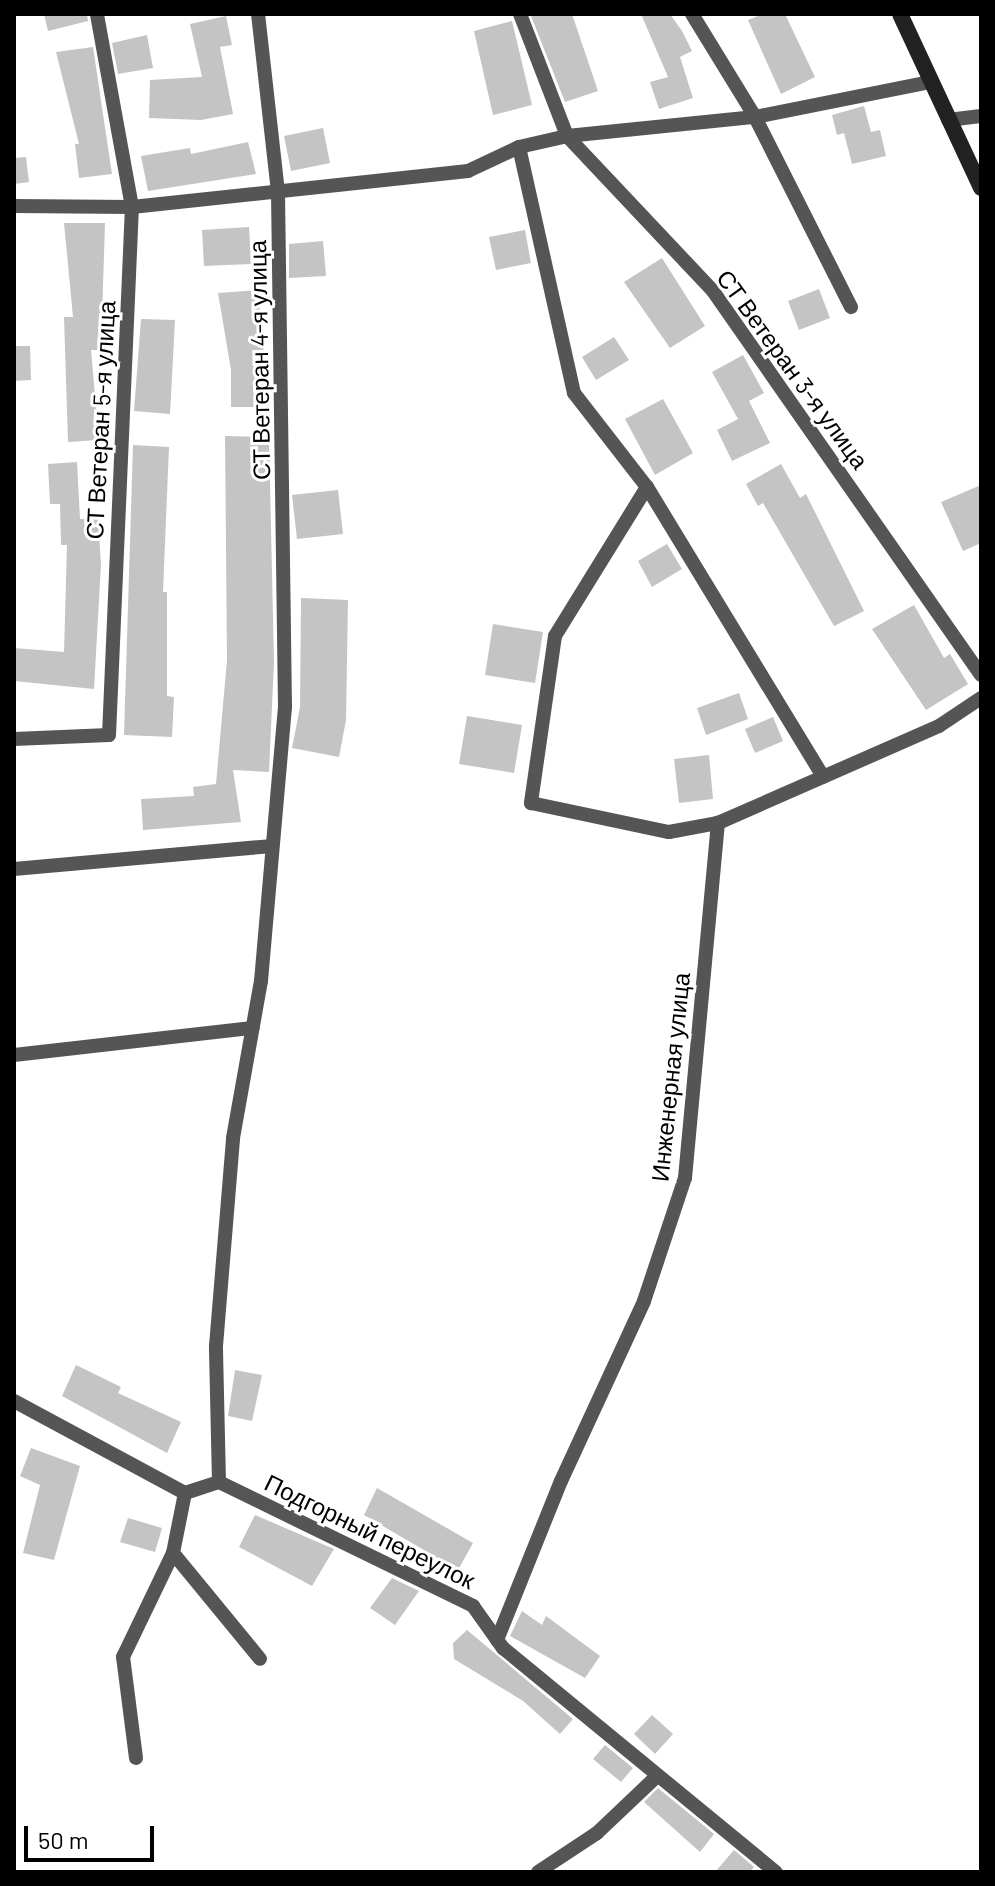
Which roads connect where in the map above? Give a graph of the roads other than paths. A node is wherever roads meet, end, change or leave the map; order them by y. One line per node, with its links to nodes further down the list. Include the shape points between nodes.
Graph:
1 (97, 14): 15 (street, СТ Ветеран 5-я улица)
2 (258, 14): 13 (street, СТ Ветеран 4-я улица)
3 (520, 14): 10 (street, СТ Ветеран 3-я улица)
4 (692, 14): 8 (street)
5 (900, 14): 6 (main road)
6 (930, 82): 8 (street); 9 (main road)
7 (981, 116): 9 (street)
8 (755, 117): 10 (street); 16 (street)
9 (948, 120): 12 (main road)
10 (567, 136): 11 (street); 18 (street, СТ Ветеран 3-я улица, via 713,291)
11 (519, 147): 13 (street, via 468,171); 17 (street, via 574,393)
12 (981, 188)
13 (278, 192): 15 (street); 23 (street, СТ Ветеран 4-я улица, via 285,707)
14 (14, 206): 15 (street)
15 (132, 207): 20 (street, СТ Ветеран 5-я улица, via 109,735)
16 (851, 307)
17 (647, 487): 21 (street); 22 (street, via 555,636 531,803 669,832)
18 (981, 675)
19 (981, 698): 21 (street, via 939,726)
20 (14, 739)
21 (823, 777): 22 (street)
22 (718, 823): 31 (street, Инженерная улица, via 685,1178 644,1301 561,1481)
23 (270, 846): 24 (street); 25 (street, СТ Ветеран 4-я улица)
24 (14, 869)
25 (252, 1028): 26 (street); 28 (street, СТ Ветеран 4-я улица, via 233,1138 216,1346)
26 (14, 1055)
27 (14, 1401): 29 (street)
28 (219, 1482): 29 (street); 31 (street, Подгорный переулок, via 473,1606)
29 (185, 1493): 30 (street)
30 (173, 1553): 32 (street); 33 (street, via 123,1657)
31 (497, 1640): 34 (street, Подгорный переулок)
32 (260, 1659)
33 (136, 1758)
34 (657, 1776): 35 (street, via 597,1833); 36 (street, Подгорный переулок)
35 (538, 1872)
36 (776, 1872)

